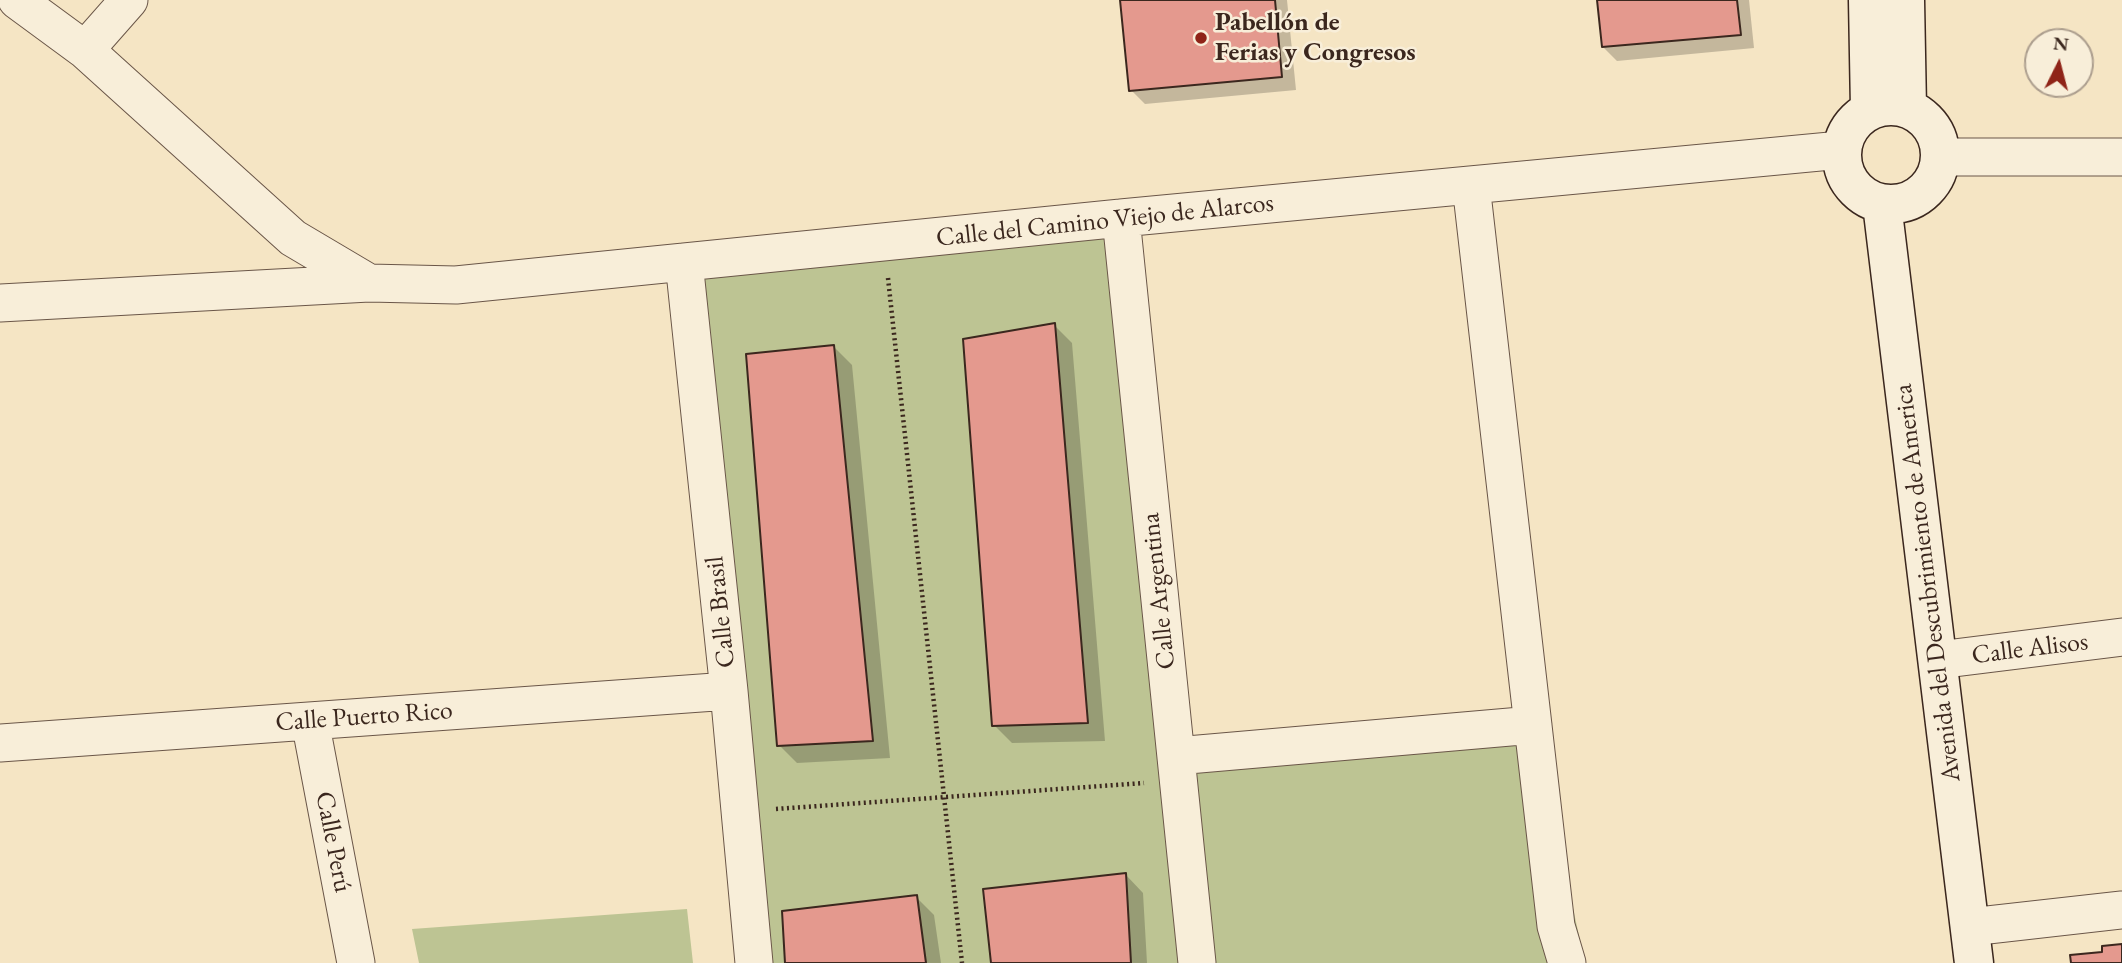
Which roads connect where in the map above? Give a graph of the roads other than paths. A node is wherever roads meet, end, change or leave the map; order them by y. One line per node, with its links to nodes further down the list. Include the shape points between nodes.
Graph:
1 (17, 0): 5 (street)
2 (129, 0): 5 (street)
3 (1868, 0): 6 (main road)
4 (1905, 0): 6 (main road)
5 (85, 50): 14 (street, via 293,238)
6 (1889, 109): 7 (main road, via 1853,122); 8 (main road, via 1925,118 1934,130)
7 (1841, 150): 10 (street, Calle del Camino Viejo de Alarcos); 11 (main road, via 1849,182 1862,195)
8 (1940, 157): 9 (street); 11 (main road, via 1927,189 1903,202)
9 (2122, 157)
10 (1471, 185): 12 (street, Calle del Camino Viejo de Alarcos); 20 (street)
11 (1882, 204): 17 (main road, Avenida del Descubrimiento de America)
12 (1121, 218): 13 (street, Calle del Camino Viejo de Alarcos); 22 (street, Calle Argentina)
13 (684, 262): 14 (street, Calle del Camino Viejo de Alarcos, via 456,285); 18 (street, Calle Brasil)
14 (369, 284): 15 (street, Calle del Camino Viejo de Alarcos)
15 (0, 303)
16 (2122, 638): 17 (street, Calle Alisos)
17 (1938, 660): 24 (main road, Avenida del Descubrimiento de America)
18 (729, 691): 19 (street, Calle Puerto Rico); 26 (street, Calle Brasil)
19 (310, 721): 21 (street, Calle Puerto Rico); 25 (street, Calle Perú)
20 (1533, 725): 22 (street); 28 (street, via 1556,926)
21 (0, 743)
22 (1177, 768): 27 (street, Calle Argentina)
23 (2122, 910): 24 (street)
24 (1972, 945)
25 (356, 963)
26 (754, 963)
27 (1197, 963)
28 (1567, 963)

